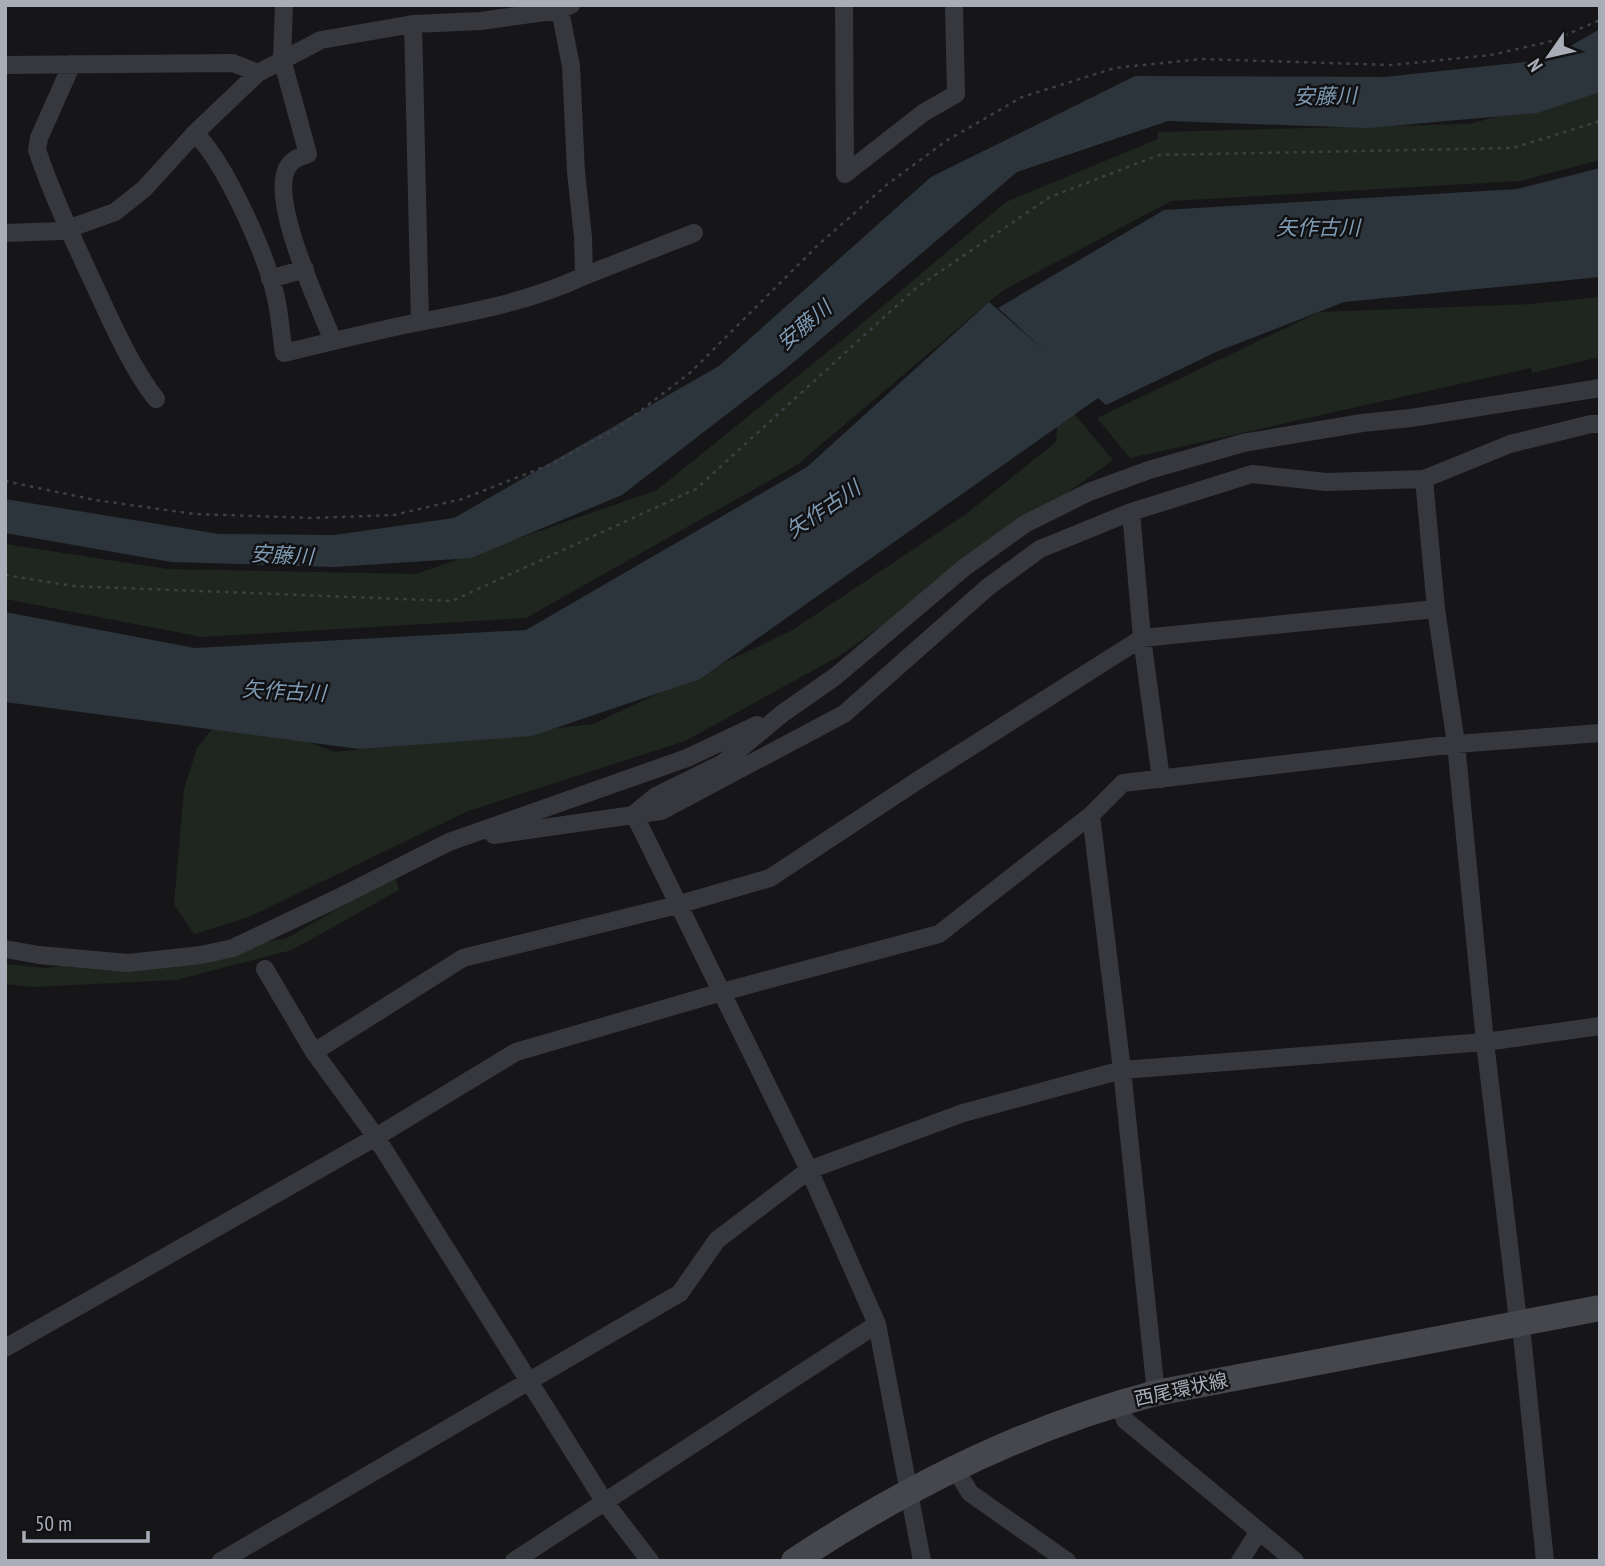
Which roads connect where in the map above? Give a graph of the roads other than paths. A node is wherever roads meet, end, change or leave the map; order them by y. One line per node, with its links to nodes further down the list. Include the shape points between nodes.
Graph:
1 (284, 5): 6 (street)
2 (844, 5): 3 (street, via 845,174 923,113 956,94)
3 (954, 5)
4 (563, 7): 5 (street, via 481,21); 15 (street)
5 (413, 24): 6 (street, via 321,40); 17 (street)
6 (282, 59): 9 (street); 14 (street, via 308,154 288,166 282,187 292,236)
7 (72, 64): 8 (street); 9 (street, via 233,63); 11 (street, via 37,150)
8 (5, 65)
9 (258, 73): 10 (street)
10 (195, 133): 11 (street, via 144,189 116,212); 16 (street, via 233,190)
11 (69, 229): 12 (street); 20 (street, via 108,314)
12 (5, 233)
13 (694, 233): 15 (street)
14 (305, 269): 16 (street); 18 (street)
15 (584, 276): 17 (street, via 514,301)
16 (270, 279): 18 (street, via 284,352)
17 (421, 322): 18 (street)
18 (333, 341)
19 (1600, 388): 26 (street, via 1243,443 1088,492 1015,531 965,567 836,676)
20 (156, 399)
21 (1600, 424): 22 (street, via 1510,444)
22 (1424, 479): 23 (street, via 1326,482 1252,474); 24 (street)
23 (1131, 512): 25 (street); 30 (street, via 1040,549 988,587 845,714 661,811)
24 (1436, 609): 25 (street); 28 (street)
25 (1142, 638): 29 (street); 33 (street, via 770,878)
26 (783, 713): 30 (street, via 723,762 656,796); 32 (street, via 687,758)
27 (1600, 733): 28 (street)
28 (1456, 744): 29 (street); 38 (street)
29 (1161, 779): 31 (street, via 1123,783)
30 (634, 814): 32 (street); 33 (street)
31 (1091, 815): 36 (street, via 939,934); 40 (street)
32 (449, 842): 34 (street, via 233,948 128,963)
33 (677, 905): 36 (street); 39 (street, via 463,958)
34 (5, 949)
35 (265, 969): 39 (street)
36 (722, 992): 41 (street, via 516,1052); 42 (street)
37 (1600, 1026): 38 (street)
38 (1485, 1042): 40 (street); 44 (street)
39 (314, 1052): 41 (street)
40 (1122, 1070): 42 (street, via 963,1113); 48 (street)
41 (376, 1137): 46 (street); 47 (street)
42 (809, 1170): 45 (street); 47 (street, via 717,1240 680,1293)
43 (1600, 1308): 44 (main road, 西尾環状線)
44 (1519, 1323): 48 (main road, 西尾環状線); 62 (street)
45 (877, 1324): 51 (street); 52 (street)
46 (5, 1348)
47 (529, 1379): 52 (street); 54 (street)
48 (1156, 1393): 49 (main road, 西尾環状線)
49 (1118, 1403): 50 (main road, 西尾環状線); 53 (street, via 1125,1420)
50 (954, 1467): 51 (main road, 西尾環状線); 59 (street, via 970,1493)
51 (908, 1492): 57 (main road, 西尾環状線); 58 (street)
52 (604, 1501): 55 (street); 56 (street)
53 (1259, 1531): 60 (street); 61 (street)
54 (221, 1561)
55 (514, 1561)
56 (650, 1561)
57 (794, 1561)
58 (922, 1561)
59 (1067, 1561)
60 (1240, 1561)
61 (1295, 1561)
62 (1545, 1561)

